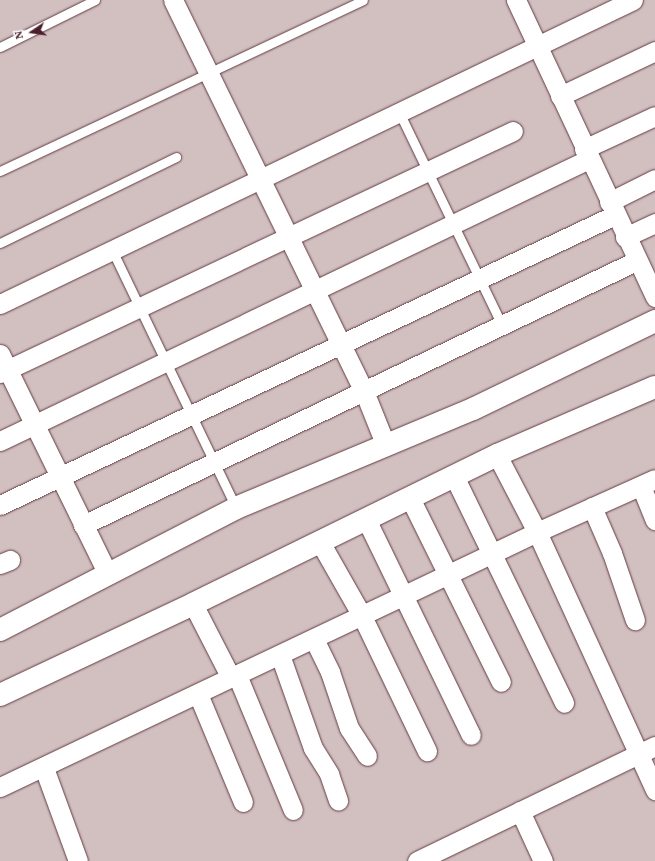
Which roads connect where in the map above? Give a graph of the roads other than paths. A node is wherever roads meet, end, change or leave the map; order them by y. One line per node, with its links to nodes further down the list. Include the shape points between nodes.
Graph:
1 (95, 0): 7 (lane)
2 (173, 0): 9 (street)
3 (363, 0): 9 (lane)
4 (516, 0): 6 (street)
5 (633, 0): 6 (street)
6 (537, 46): 10 (street); 11 (street)
7 (0, 47)
8 (655, 51): 10 (street)
9 (208, 73): 16 (lane); 18 (street)
10 (560, 96): 14 (street)
11 (399, 112): 17 (lane); 18 (street)
12 (655, 116): 14 (street)
13 (513, 131): 17 (street)
14 (587, 154): 20 (street); 22 (street)
15 (176, 157): 25 (lane)
16 (0, 171)
17 (427, 171): 22 (lane); 23 (street)
18 (260, 179): 23 (street); 26 (street)
19 (655, 180): 20 (street)
20 (612, 208): 24 (street); 28 (street)
21 (655, 222): 24 (street)
22 (453, 224): 28 (lane); 29 (street)
23 (288, 237): 29 (street); 32 (street)
24 (625, 237): 27 (street)
25 (0, 243)
26 (112, 250): 31 (street); 32 (lane)
27 (636, 261): 30 (street); 34 (street)
28 (480, 279): 34 (lane); 35 (street)
29 (314, 290): 35 (street); 36 (street)
30 (655, 297)
31 (0, 304)
32 (139, 308): 36 (lane); 37 (street)
33 (655, 321): 43 (street, via 473,409)
34 (502, 325): 39 (street)
35 (341, 344): 39 (street); 40 (street)
36 (165, 362): 40 (lane); 41 (street)
37 (3, 366): 41 (street)
38 (655, 387): 44 (street)
39 (364, 391): 43 (street); 45 (street)
40 (190, 415): 45 (lane); 46 (street)
41 (34, 425): 42 (street); 46 (street)
42 (0, 441)
43 (386, 446): 52 (street)
44 (497, 455): 47 (street); 56 (street)
45 (213, 463): 52 (lane); 55 (street)
46 (60, 476): 50 (street); 55 (street)
47 (454, 476): 49 (street); 58 (street)
48 (648, 483): 51 (street); 54 (street)
49 (410, 498): 53 (street); 60 (street)
50 (0, 505)
51 (592, 507): 56 (street); 64 (street, via 612,553)
52 (236, 508): 59 (street)
53 (366, 519): 57 (street); 61 (street)
54 (655, 520)
55 (83, 526): 59 (street)
56 (537, 532): 58 (street); 76 (street)
57 (320, 542): 62 (street); 63 (street)
58 (492, 554): 60 (street); 72 (street)
59 (108, 574): 65 (street)
60 (448, 576): 61 (street); 69 (street)
61 (404, 596): 63 (street); 73 (street)
62 (193, 604): 68 (street); 71 (street)
63 (362, 616): 66 (street); 75 (street)
64 (635, 620)
65 (0, 630)
66 (314, 639): 67 (street); 77 (street, via 330,672 349,728)
67 (280, 654): 68 (street); 81 (street, via 313,748 328,774)
68 (234, 677): 70 (street); 83 (street)
69 (501, 682)
70 (198, 694): 78 (street); 82 (street)
71 (0, 695)
72 (564, 703)
73 (471, 735)
74 (655, 746): 76 (street)
75 (426, 751)
76 (638, 754): 80 (street); 84 (street)
77 (367, 756)
78 (44, 768): 79 (street); 85 (street)
79 (0, 787)
80 (655, 790)
81 (338, 800)
82 (242, 802)
83 (294, 810)
84 (520, 811): 86 (street); 87 (street)
85 (78, 861)
86 (417, 861)
87 (543, 861)

